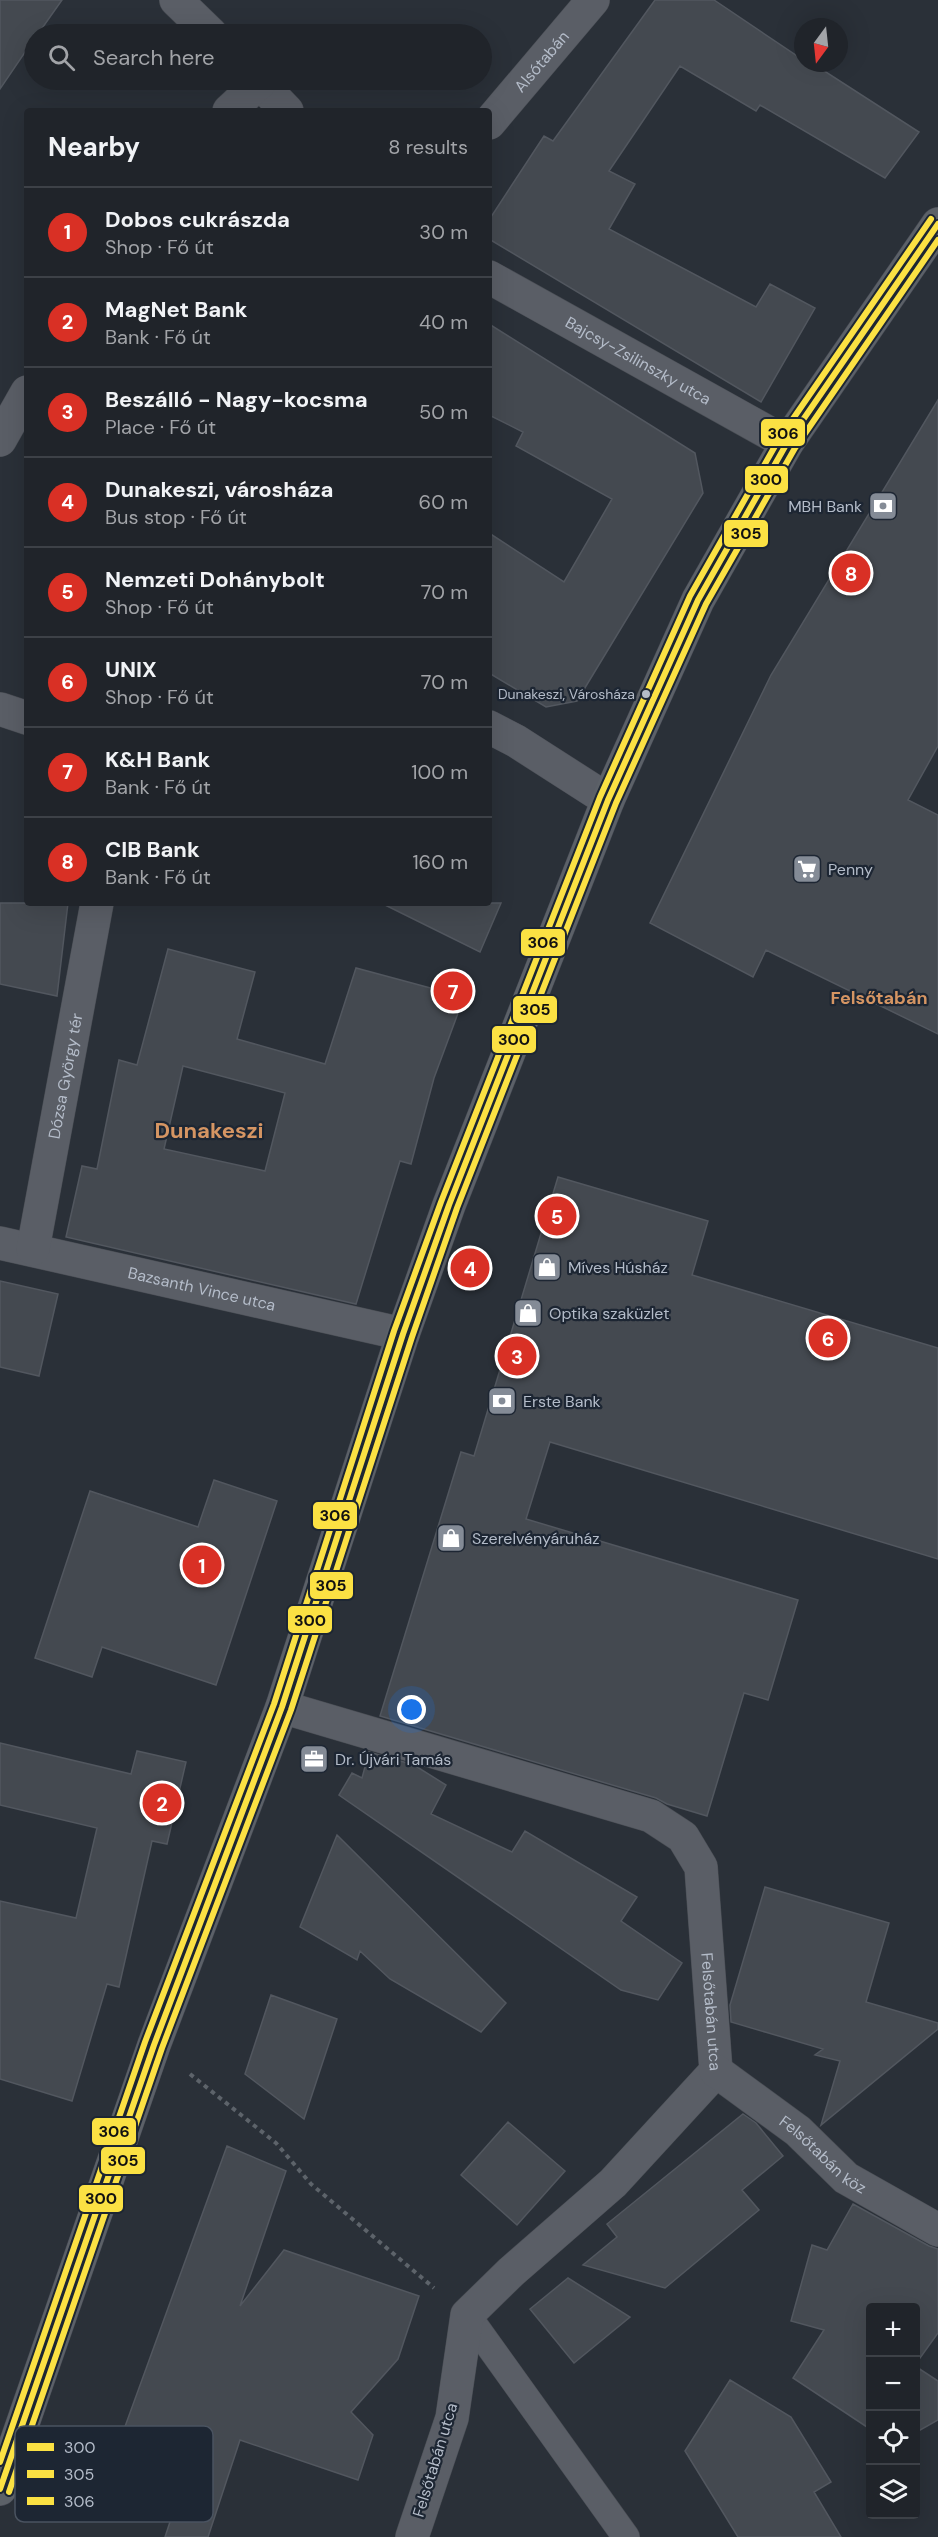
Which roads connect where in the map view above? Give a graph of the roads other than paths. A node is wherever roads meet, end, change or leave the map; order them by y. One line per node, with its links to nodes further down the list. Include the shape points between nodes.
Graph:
1 (176, 0): 3 (street)
2 (593, 0): 8 (street, Alsótabán)
3 (201, 24)
4 (250, 90): 6 (street)
5 (267, 90): 7 (street)
6 (233, 108)
7 (284, 108)
8 (492, 119)
9 (938, 224): 13 (main road)
10 (492, 279): 13 (street, Bajcsy-Zsilinszky utca)
11 (24, 397): 12 (street)
12 (0, 440)
13 (787, 443): 17 (main road, via 698,600)
14 (0, 709): 15 (street)
15 (24, 717)
16 (492, 729): 17 (street)
17 (608, 800): 21 (main road, via 498,1078)
18 (96, 906): 20 (street, Dózsa György tér)
19 (0, 1244): 20 (street, Bazsanth Vince utca)
20 (33, 1249): 21 (street, Bazsanth Vince utca)
21 (403, 1334): 22 (main road)
22 (282, 1707): 23 (street, Felsőtabán utca, via 651,1816 683,1837 701,1867); 26 (main road, via 154,2045)
23 (716, 2071): 24 (street, Felsőtabán köz, via 798,2131 846,2178); 25 (street, Felsőtabán utca, via 613,2182)
24 (938, 2230)
25 (467, 2315): 29 (street, Felsőtabán utca, via 452,2418); 30 (lane)
26 (22, 2426)
27 (15, 2446): 28 (main road)
28 (0, 2489)
29 (412, 2537)
30 (626, 2537)

